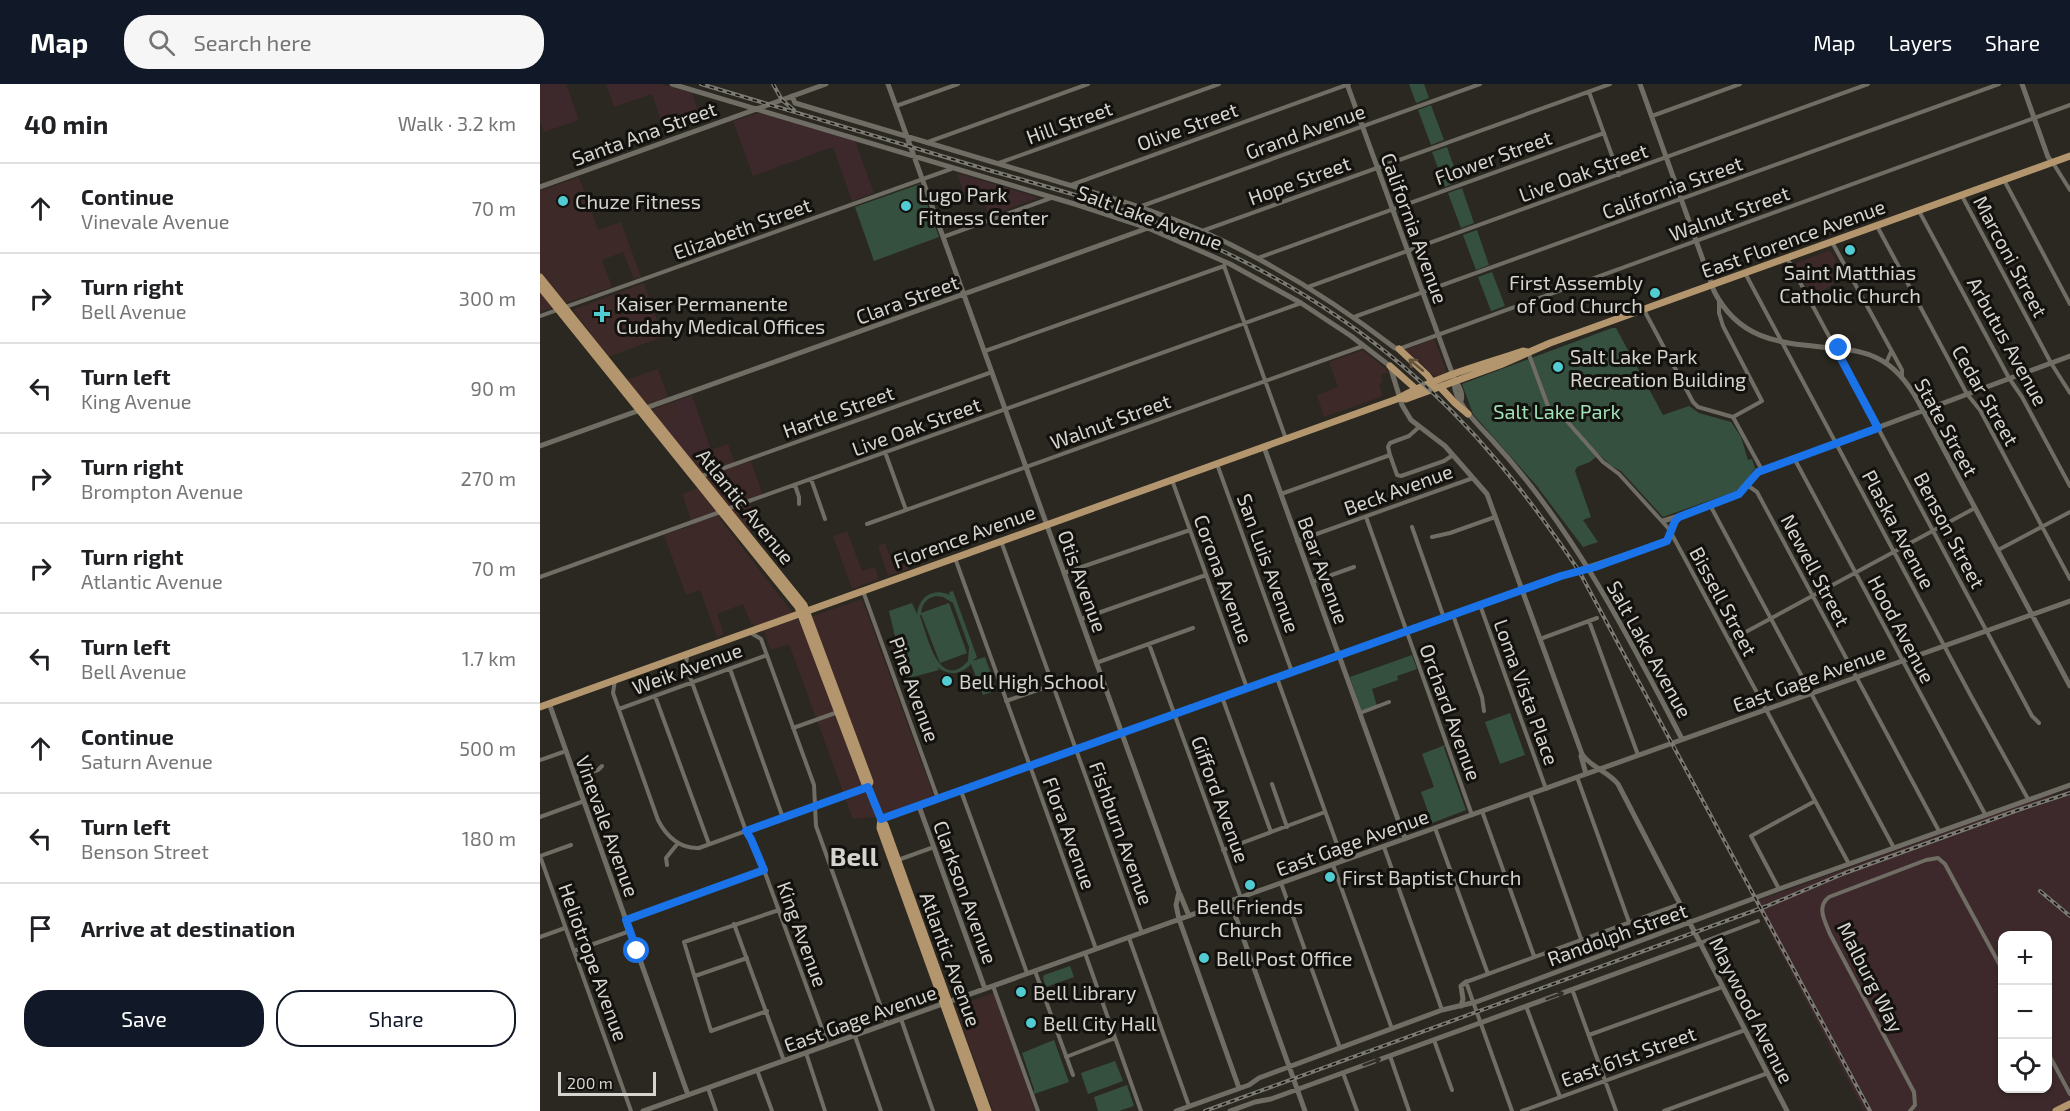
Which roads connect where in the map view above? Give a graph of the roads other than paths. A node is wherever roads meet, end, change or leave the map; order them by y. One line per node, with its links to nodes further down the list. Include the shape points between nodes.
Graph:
1 (672, 84): 19 (street, Salt Lake Avenue)
2 (826, 84): 16 (street, Santa Ana Street)
3 (888, 84): 18 (street, Otis Avenue)
4 (958, 84): 18 (street)
5 (1088, 84): 25 (street)
6 (1219, 84): 30 (street, Hill Street)
7 (1348, 84): 22 (street, California Avenue); 36 (street, Olive Street)
8 (1480, 84): 22 (street, Grand Avenue)
9 (1610, 84): 15 (street, Hope Street)
10 (1640, 84): 20 (street, State Street)
11 (1740, 84): 20 (street)
12 (1868, 84): 28 (street, Live Oak Street)
13 (2000, 84): 41 (street, California Street)
14 (2022, 84): 21 (street)
15 (1588, 92): 23 (street); 32 (street, Hope Street)
16 (792, 96): 19 (street, Santa Ana Street); 24 (street, Salt Lake Avenue, via 795,103)
17 (2070, 105): 21 (street, Walnut Street)
18 (896, 106): 24 (street, Otis Avenue)
19 (757, 109): 27 (street, Salt Lake Avenue); 37 (street, Santa Ana Street)
20 (1652, 116): 28 (street, State Street)
21 (2035, 118): 29 (street); 49 (street, Walnut Street)
22 (1362, 126): 32 (street, California Avenue); 42 (street, Grand Avenue)
23 (1604, 134): 33 (street); 43 (street, Flower Street)
24 (907, 136): 25 (street, Salt Lake Avenue); 27 (street, Otis Avenue)
25 (927, 142): 30 (street, Salt Lake Avenue)
26 (2070, 156): 29 (main road, East Florence Avenue)
27 (914, 157): 31 (street, Salt Lake Avenue); 34 (street, Otis Avenue)
28 (1667, 158): 33 (street, Live Oak Street); 41 (street, State Street)
29 (2052, 162): 35 (main road, East Florence Avenue); 38 (street)
30 (998, 164): 36 (street, Salt Lake Avenue)
31 (954, 168): 34 (street, Elizabeth Street); 40 (street, Salt Lake Avenue)
32 (1377, 168): 43 (street, California Avenue); 47 (street, Hope Street)
33 (1619, 175): 51 (street, Live Oak Street)
34 (922, 179): 48 (street, Otis Avenue); 65 (street, Elizabeth Street)
35 (2004, 180): 39 (main road, East Florence Avenue); 64 (street)
36 (1069, 185): 42 (street, Salt Lake Avenue)
37 (540, 187)
38 (2070, 190)
39 (1961, 195): 44 (main road, East Florence Avenue); 80 (street, Marconi Street)
40 (1052, 198): 46 (street, Salt Lake Avenue); 48 (street)
41 (1682, 200): 49 (street, State Street); 60 (street, California Street)
42 (1139, 207): 47 (street, Salt Lake Avenue)
43 (1392, 209): 51 (street, California Avenue); 52 (street, Flower Street)
44 (1919, 210): 45 (main road, East Florence Avenue); 84 (street, Arbutus Avenue)
45 (1876, 226): 50 (main road, East Florence Avenue); 90 (street, Cedar Street)
46 (1148, 228): 54 (street, Salt Lake Avenue); 61 (street, Clara Street)
47 (1202, 231): 52 (street, Salt Lake Avenue)
48 (943, 237): 61 (street, Otis Avenue)
49 (1697, 241): 57 (street, State Street); 70 (street, Walnut Street)
50 (1832, 242): 53 (main road, East Florence Avenue); 77 (street)
51 (1407, 251): 59 (street, Live Oak Street); 60 (street, California Avenue)
52 (1258, 258): 59 (street, Salt Lake Avenue)
53 (1787, 258): 55 (main road, East Florence Avenue); 73 (street, Benson Street)
54 (1225, 264): 63 (street, Salt Lake Avenue); 69 (street); 75 (street)
55 (1744, 273): 57 (main road, East Florence Avenue); 71 (street, Plaska Avenue)
56 (540, 277): 65 (main road, Atlantic Avenue)
57 (1712, 285): 62 (street, State Street); 66 (main road, East Florence Avenue)
58 (540, 287): 65 (main road, Atlantic Avenue)
59 (1308, 287): 68 (street, Salt Lake Avenue)
60 (1423, 293): 68 (street, California Street); 70 (street, California Avenue)
61 (964, 294): 75 (street, Otis Avenue); 92 (street, Clara Street)
62 (1719, 301): 71 (street, State Street, via 1748,330); 96 (street, via 1723,326 1762,400)
63 (1301, 303): 69 (street, Live Oak Street); 72 (street, Salt Lake Avenue)
64 (2070, 304)
65 (562, 308): 67 (street, Elizabeth Street); 92 (main road, Atlantic Avenue)
66 (1644, 310): 76 (main road, East Florence Avenue); 96 (street, via 1695,405)
67 (540, 316)
68 (1354, 317): 74 (street, Salt Lake Avenue)
69 (1245, 323): 86 (street); 93 (street, Live Oak Street)
70 (1438, 335): 74 (street, Walnut Street); 85 (street, California Avenue)
71 (1781, 342): 73 (street, State Street); 100 (street, Plaska Avenue)
72 (1364, 346): 81 (street, Salt Lake Avenue); 86 (street, Walnut Street)
73 (1836, 348): 79 (street, State Street, via 1862,352); 98 (street, Benson Street)
74 (1399, 349): 87 (main road, one-way to 74)
75 (985, 351): 82 (street, Otis Avenue)
76 (1528, 352): 85 (main road, East Florence Avenue); 128 (street, Bissell Street, via 1552,417 1565,419)
77 (1892, 352): 79 (street); 83 (street)
78 (2070, 356): 80 (street)
79 (1886, 363): 83 (street, State Street)
80 (2051, 363): 84 (street); 89 (street, Marconi Street)
81 (1390, 366): 88 (main road); 91 (street)
82 (992, 372): 93 (street, Otis Avenue); 111 (street, Hartle Street)
83 (1902, 376): 94 (street, State Street)
84 (2009, 378): 90 (street); 116 (street, Arbutus Avenue)
85 (1454, 379): 87 (main road, East Florence Avenue); 95 (street, Salt Lake Avenue)
86 (1265, 381): 99 (street); 108 (street, Walnut Street)
87 (1436, 385): 88 (main road, East Florence Avenue); 91 (main road, East Florence Avenue); 95 (main road)
88 (1416, 389): 91 (main road, East Florence Avenue)
89 (2070, 393)
90 (1967, 394): 94 (street); 132 (street, Cedar Street, via 1980,410)
91 (1400, 398): 97 (street, via 1407,415); 99 (main road, Florence Avenue)
92 (643, 409): 101 (street, Clara Street); 111 (main road, Atlantic Avenue)
93 (1005, 409): 103 (street, Live Oak Street); 108 (street, Otis Avenue)
94 (1923, 411): 98 (street); 120 (street, State Street)
95 (1468, 414): 143 (street, Salt Lake Avenue, via 1536,492)
96 (1733, 417): 109 (street)
97 (1419, 427): 104 (street, via 1390,443); 105 (street)
98 (1878, 428): 100 (street); 134 (street, Benson Street)
99 (1286, 439): 102 (main road, Florence Avenue)
100 (1836, 443): 106 (street); 140 (street, Plaska Avenue)
101 (540, 446)
102 (1264, 447): 107 (main road, Florence Avenue); 117 (street, Bear Avenue)
103 (885, 452): 112 (street, Live Oak Street); 122 (street)
104 (1390, 455): 105 (street, via 1397,475 1401,476); 117 (street)
105 (1453, 455): 110 (street)
106 (1794, 458): 109 (street); 145 (street, Hood Avenue)
107 (1217, 463): 113 (main road, Florence Avenue); 179 (street, San Luis Avenue)
108 (1026, 467): 122 (street, Walnut Street); 130 (street, Otis Avenue)
109 (1762, 470): 115 (street)
110 (1474, 477): 125 (street, Beck Avenue); 126 (street, via 1487,494)
111 (698, 478): 121 (main road, Atlantic Avenue)
112 (811, 479): 114 (street, Live Oak Street); 127 (street)
113 (1172, 480): 130 (main road, Florence Avenue); 133 (street, Corona Avenue)
114 (795, 485): 118 (street); 121 (street, Live Oak Street)
115 (1747, 485): 119 (street, via 1739,494); 152 (street, Newell Street, via 1757,492)
116 (2070, 486)
117 (1281, 494): 138 (street, Bear Avenue)
118 (799, 504)
119 (1710, 505): 124 (street); 160 (street)
120 (1975, 508): 134 (street); 139 (street, State Street)
121 (724, 510): 147 (street, Live Oak Street); 155 (main road, Atlantic Avenue)
122 (906, 510): 129 (street, Walnut Street)
123 (2070, 512): 132 (street)
124 (1681, 516): 128 (street); 135 (street)
125 (1366, 517): 138 (street, Beck Avenue); 166 (street, Orchard Avenue)
126 (1496, 517): 136 (street); 151 (street)
127 (825, 519)
128 (1663, 521): 135 (street, Bissell Street)
129 (867, 524)
130 (1047, 524): 137 (main road, Florence Avenue); 144 (street, Otis Avenue)
131 (1412, 527): 158 (street)
132 (2042, 527): 139 (street); 148 (street, Cedar Street)
133 (1190, 530): 144 (street); 146 (street, Corona Avenue)
134 (1933, 531): 140 (street); 164 (street, Benson Street)
135 (1671, 533): 143 (street, via 1662,543); 168 (street, Bissell Street)
136 (1432, 537)
137 (1001, 541): 141 (main road, Florence Avenue); 184 (street, Fishburn Avenue)
138 (1298, 541): 149 (street, Bear Avenue)
139 (1998, 550): 156 (street, State Street)
140 (1894, 552): 145 (street); 170 (street, Plaska Avenue)
141 (955, 557): 150 (main road, Florence Avenue); 190 (street, Flora Avenue)
142 (1353, 567): 149 (street)
143 (1589, 568): 151 (street); 203 (street, Salt Lake Avenue)
144 (1064, 573): 161 (street, Otis Avenue)
145 (1855, 573): 152 (street); 175 (street, Hood Avenue)
146 (1206, 575): 161 (street); 186 (street, Corona Avenue)
147 (540, 576)
148 (2070, 579)
149 (1312, 582): 173 (street, Bear Avenue)
150 (863, 590): 155 (main road, Florence Avenue); 223 (street, Pine Avenue)
151 (1522, 590): 154 (street); 167 (street)
152 (1813, 596): 160 (street); 180 (street, Newell Street)
153 (2070, 601): 156 (street, East Gage Avenue)
154 (1480, 605): 157 (street); 219 (street, Loma Vista Place)
155 (803, 612): 165 (main road, Florence Avenue); 196 (main road, Atlantic Avenue)
156 (2032, 614): 164 (street, East Gage Avenue); 185 (street, State Street)
157 (1453, 615): 158 (street); 197 (street)
158 (1444, 618): 166 (street)
159 (1597, 618): 162 (street)
160 (1771, 618): 168 (street); 187 (street)
161 (1081, 619): 176 (street, Otis Avenue)
162 (1589, 621): 167 (street); 207 (street)
163 (1193, 628): 169 (street)
164 (1987, 630): 170 (street, East Gage Avenue); 200 (street, Benson Street)
165 (749, 631): 171 (main road, Florence Avenue); 172 (street, via 761,639)
166 (1407, 631): 173 (street); 232 (street, Orchard Avenue)
167 (1539, 639): 206 (street)
168 (1729, 641): 195 (street, Bissell Street)
169 (1149, 644): 176 (street); 199 (street, Gifford Avenue)
170 (1944, 646): 175 (street, East Gage Avenue); 224 (street, Plaska Avenue)
171 (687, 654): 174 (main road, Florence Avenue); 177 (street, King Avenue)
172 (767, 655): 178 (street, Weik Avenue); 201 (street)
173 (1339, 656): 179 (street); 198 (street, Bear Avenue)
174 (677, 657): 177 (street, King Avenue); 182 (main road, Florence Avenue)
175 (1902, 661): 180 (street, East Gage Avenue); 231 (street, Hood Avenue)
176 (1096, 663): 202 (street, Otis Avenue)
177 (686, 666): 183 (street, King Avenue)
178 (730, 669): 183 (street, Weik Avenue); 234 (street)
179 (1292, 672): 181 (street)
180 (1857, 677): 187 (street, East Gage Avenue); 239 (street, Newell Street)
181 (1277, 678): 186 (street); 230 (street)
182 (615, 680): 192 (main road, Florence Avenue); 194 (street, via 613,689)
183 (692, 682): 188 (street, Weik Avenue); 238 (street, King Avenue)
184 (1053, 685): 190 (street); 204 (street, Fishburn Avenue)
185 (2070, 686)
186 (1247, 688): 189 (street)
187 (1811, 694): 195 (street, East Gage Avenue); 247 (street)
188 (655, 696): 194 (street, Weik Avenue); 243 (street)
189 (1222, 698): 199 (street); 240 (street)
190 (1006, 701): 211 (street, Flora Avenue)
191 (1389, 702): 198 (street)
192 (549, 703): 193 (main road, Florence Avenue); 205 (street, Vinevale Avenue)
193 (540, 707)
194 (619, 709): 242 (street, via 658,820)
195 (1766, 710): 203 (street, East Gage Avenue); 226 (street, Bissell Street)
196 (841, 711): 201 (street); 220 (main road, Atlantic Avenue)
197 (1484, 711)
198 (1360, 713): 241 (street, Bear Avenue)
199 (1175, 714): 202 (street); 248 (street, Gifford Avenue)
200 (2039, 723)
201 (794, 728): 227 (street, via 815,788)
202 (1122, 733): 204 (street); 258 (street, Otis Avenue)
203 (1682, 740): 207 (street, East Gage Avenue)
204 (1076, 750): 211 (street); 274 (street, Fishburn Avenue)
205 (566, 751): 208 (street); 215 (street, Vinevale Avenue)
206 (1582, 754): 212 (street); 213 (street)
207 (1638, 755): 209 (street, East Gage Avenue)
208 (540, 760)
209 (1610, 765): 212 (street, East Gage Avenue); 217 (street)
210 (602, 766): 215 (street)
211 (1030, 766): 221 (street); 279 (street, Flora Avenue)
212 (1599, 769): 213 (street, East Gage Avenue); 217 (street, Maywood Avenue)
213 (1586, 774): 214 (street, East Gage Avenue)
214 (1577, 777): 219 (street, East Gage Avenue); 269 (street)
215 (575, 778): 225 (street, Vinevale Avenue)
216 (1272, 784): 236 (street)
217 (1618, 784): 262 (street, Maywood Avenue)
218 (2070, 785): 224 (street, Randolph Street)
219 (1545, 786): 222 (street, East Gage Avenue)
220 (868, 787): 227 (street); 235 (main road, Atlantic Avenue)
221 (961, 791): 223 (street); 286 (street)
222 (1530, 794): 229 (street, East Gage Avenue); 277 (street)
223 (938, 799): 228 (street)
224 (2028, 799): 231 (street, Randolph Street)
225 (584, 801): 233 (street); 266 (street, Vinevale Avenue)
226 (1815, 801): 252 (street, Bissell Street); 257 (street, via 1751,836)
227 (816, 806): 234 (street); 302 (street, via 816,826)
228 (919, 806): 235 (street); 245 (street, Clarkson Avenue)
229 (1482, 811): 232 (street, East Gage Avenue); 282 (street)
230 (1325, 812): 236 (street); 251 (street)
231 (1985, 814): 239 (street, Randolph Street)
232 (1472, 815): 237 (street, East Gage Avenue)
233 (540, 817)
234 (783, 818): 238 (street)
235 (881, 819): 250 (main road, Atlantic Avenue)
236 (1287, 826): 240 (street)
237 (1436, 828): 241 (street, East Gage Avenue); 287 (street)
238 (746, 831): 243 (street); 255 (street, King Avenue)
239 (1939, 831): 247 (street, Randolph Street)
240 (1271, 832): 248 (street)
241 (1405, 839): 246 (street, East Gage Avenue)
242 (678, 843): 243 (street, via 692,848); 253 (street, via 666,858)
243 (709, 844)
244 (571, 845): 249 (street)
245 (934, 847): 250 (street); 292 (street, Clarkson Avenue)
246 (1383, 847): 251 (street, East Gage Avenue); 298 (street)
247 (1894, 848): 252 (street, Randolph Street)
248 (1223, 850): 259 (street, Gifford Avenue)
249 (540, 856): 272 (street, Heliotrope Avenue)
250 (895, 861): 261 (main road, Atlantic Avenue); 264 (main road, Atlantic Avenue)
251 (1343, 861): 254 (street, East Gage Avenue)
252 (1849, 864): 257 (street, Randolph Street)
253 (667, 865)
254 (1333, 865): 256 (street, East Gage Avenue); 303 (street)
255 (764, 870): 263 (street, King Avenue); 266 (street)
256 (1281, 883): 259 (street, East Gage Avenue); 310 (street)
257 (1779, 889): 271 (street, Randolph Street)
258 (1179, 892): 265 (street); 267 (street, Otis Avenue)
259 (1241, 898): 260 (street, East Gage Avenue)
260 (1230, 901): 265 (street, East Gage Avenue); 316 (street)
261 (907, 902): 264 (main road); 294 (main road, Atlantic Avenue)
262 (1680, 904): 269 (street); 271 (street, Maywood Avenue)
263 (779, 910): 270 (street); 309 (street, King Avenue)
264 (916, 912): 294 (main road, Atlantic Avenue)
265 (1188, 916): 267 (street, East Gage Avenue)
266 (626, 920): 273 (street, Vinevale Avenue)
267 (1179, 920): 274 (street, East Gage Avenue); 323 (street, Otis Avenue)
268 (1758, 921): 278 (street, Randolph Street)
269 (1629, 922): 277 (street)
270 (734, 924): 283 (street); 288 (street, via 684,942)
271 (1690, 924): 278 (street, Maywood Avenue); 295 (street, Randolph Street)
272 (566, 927): 275 (street); 280 (street, Heliotrope Avenue)
273 (630, 931): 280 (street); 327 (street, Vinevale Avenue)
274 (1142, 933): 276 (street, East Gage Avenue)
275 (540, 937)
276 (1128, 937): 279 (street, East Gage Avenue); 331 (street)
277 (1581, 939): 282 (street)
278 (1700, 943): 291 (street, Maywood Avenue); 293 (street, Randolph Street)
279 (1096, 949): 281 (street, East Gage Avenue)
280 (574, 951): 333 (street, Heliotrope Avenue)
281 (1085, 953): 285 (street, East Gage Avenue); 307 (street)
282 (1534, 956): 287 (street)
283 (747, 958): 288 (street); 299 (street)
284 (1998, 961): 355 (street, Malburg Way, via 1945,862 1938,858 1829,897 1822,905 1830,934 1914,1092 1915,1105)
285 (1035, 971): 286 (street, East Gage Avenue); 313 (street)
286 (1028, 974): 290 (street, East Gage Avenue)
287 (1488, 974): 289 (street)
288 (695, 976): 299 (street, via 711,1031)
289 (1466, 982): 295 (street); 296 (street, via 1461,986)
290 (993, 986): 292 (street, East Gage Avenue); 342 (street, Clarkson Avenue)
291 (1723, 986): 304 (street, Maywood Avenue); 305 (street)
292 (985, 989): 294 (street, East Gage Avenue)
293 (1572, 989): 297 (street, Randolph Street, one-way to 293); 305 (street)
294 (947, 1003): 300 (street, East Gage Avenue); 340 (main road, Atlantic Avenue); 341 (main road, Atlantic Avenue)
295 (1473, 1003): 296 (street, Randolph Street); 301 (street)
296 (1461, 1006): 298 (street, Randolph Street)
297 (1526, 1006): 301 (street, Randolph Street); 328 (street)
298 (1442, 1010): 303 (street, Randolph Street)
299 (767, 1011): 315 (street)
300 (901, 1019): 302 (street, East Gage Avenue); 339 (street)
301 (1480, 1023): 308 (street, Randolph Street); 350 (street)
302 (887, 1024): 306 (street, East Gage Avenue)
303 (1392, 1029): 310 (street, Randolph Street)
304 (1745, 1029): 319 (street, Maywood Avenue); 321 (street, East 61st Street)
305 (1589, 1035): 321 (street)
306 (855, 1036): 309 (street, East Gage Avenue); 338 (street)
307 (1115, 1038): 313 (street); 343 (street)
308 (1434, 1040): 312 (street, Randolph Street); 325 (street)
309 (828, 1045): 311 (street, East Gage Avenue)
310 (1340, 1048): 316 (street, Randolph Street)
311 (806, 1053): 315 (street, East Gage Avenue); 337 (street)
312 (1390, 1056): 318 (street, Randolph Street, one-way to 312); 349 (street)
313 (1066, 1057): 320 (street)
314 (2052, 1060): 326 (street)
315 (784, 1061): 317 (street, East Gage Avenue)
316 (1289, 1066): 323 (street, Randolph Street); 324 (street)
317 (757, 1070): 322 (street, East Gage Avenue); 336 (street)
318 (1343, 1073): 324 (street, Randolph Street); 348 (street)
319 (1768, 1073): 353 (street); 354 (street, Maywood Avenue)
320 (1073, 1075)
321 (1605, 1081): 328 (street, East 61st Street); 352 (street)
322 (708, 1088): 327 (street, East Gage Avenue); 335 (street)
323 (1239, 1088): 331 (street, Randolph Street)
324 (1297, 1089): 329 (street, Randolph Street); 347 (street)
325 (1452, 1090)
326 (2070, 1094)
327 (688, 1095): 332 (street, East Gage Avenue)
328 (1560, 1097): 351 (street, East 61st Street)
329 (1249, 1104): 345 (street, Randolph Street); 346 (street)
330 (2070, 1104): 356 (main road)
331 (1189, 1106): 344 (street, Randolph Street)
332 (661, 1108): 334 (street, East Gage Avenue)
333 (631, 1111)
334 (643, 1111)
335 (716, 1111)
336 (772, 1111)
337 (825, 1111)
338 (881, 1111)
339 (933, 1111)
340 (982, 1111)
341 (988, 1111)
342 (1038, 1111)
343 (1141, 1111)
344 (1176, 1111)
345 (1230, 1111)
346 (1252, 1111)
347 (1305, 1111)
348 (1357, 1111)
349 (1409, 1111)
350 (1512, 1111)
351 (1522, 1111)
352 (1616, 1111)
353 (1664, 1111)
354 (1787, 1111)
355 (1910, 1111)
356 (2056, 1111)

